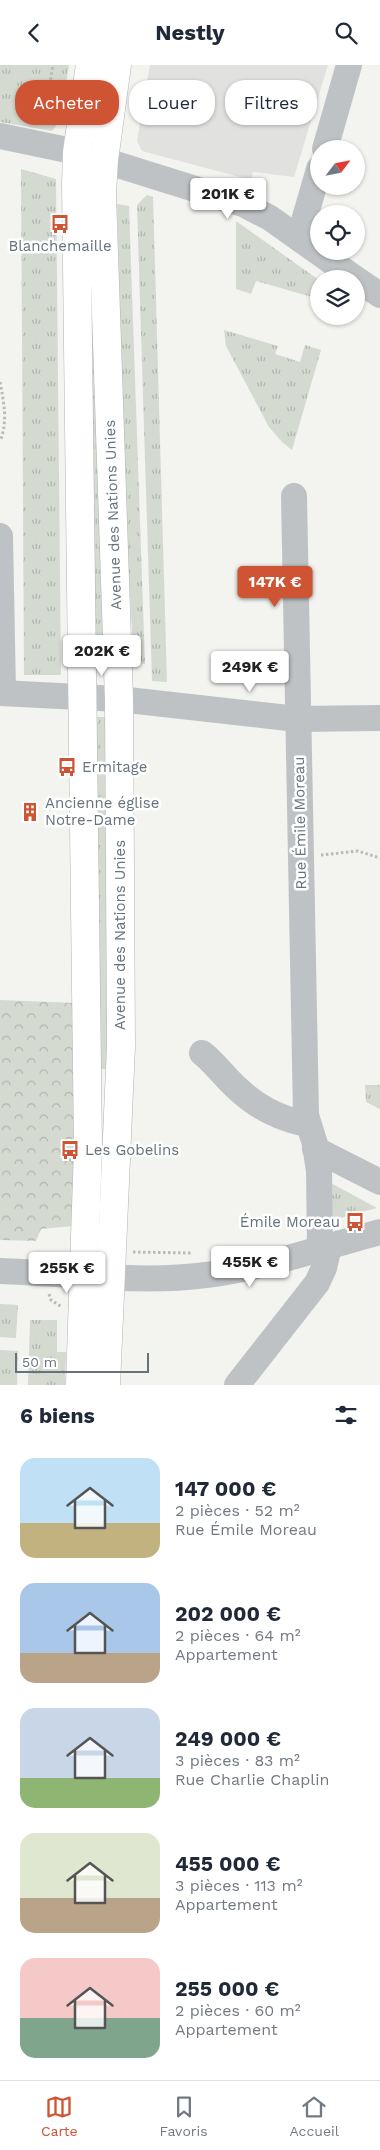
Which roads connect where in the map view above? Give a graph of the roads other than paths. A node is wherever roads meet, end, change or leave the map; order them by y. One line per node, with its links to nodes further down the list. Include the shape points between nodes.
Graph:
1 (90, 65): 6 (main road, Avenue des Nations Unies)
2 (117, 65): 7 (main road, Avenue des Nations Unies)
3 (350, 65): 5 (street)
4 (0, 136): 6 (street)
5 (328, 140)
6 (77, 152): 7 (street); 16 (main road, Avenue des Nations Unies)
7 (104, 160): 9 (street, via 243,204); 17 (main road, Avenue des Nations Unies, via 102,195)
8 (311, 195): 9 (street)
9 (298, 238): 10 (street)
10 (343, 270)
11 (365, 285): 12 (street)
12 (380, 295)
13 (294, 496): 19 (street, Rue Émile Moreau)
14 (0, 535): 15 (street)
15 (1, 693): 16 (street)
16 (83, 696): 17 (street); 26 (main road, Avenue des Nations Unies, via 88,1148)
17 (119, 699): 19 (street); 27 (main road, Avenue des Nations Unies, via 121,1071)
18 (380, 718): 19 (street)
19 (297, 719): 21 (street, Rue Émile Moreau)
20 (202, 1053): 21 (street, via 237,1089)
21 (312, 1137): 22 (street); 24 (street, Rue Émile Moreau, via 319,1171)
22 (380, 1182)
23 (380, 1232): 24 (street)
24 (324, 1247): 27 (street, via 207,1275); 30 (street, Rue Émile Moreau, via 324,1268 317,1283)
25 (0, 1271): 26 (street)
26 (84, 1275): 27 (street); 28 (main road, Avenue des Nations Unies)
27 (112, 1277): 29 (main road, Avenue des Nations Unies)
28 (80, 1385)
29 (106, 1385)
30 (237, 1385)

